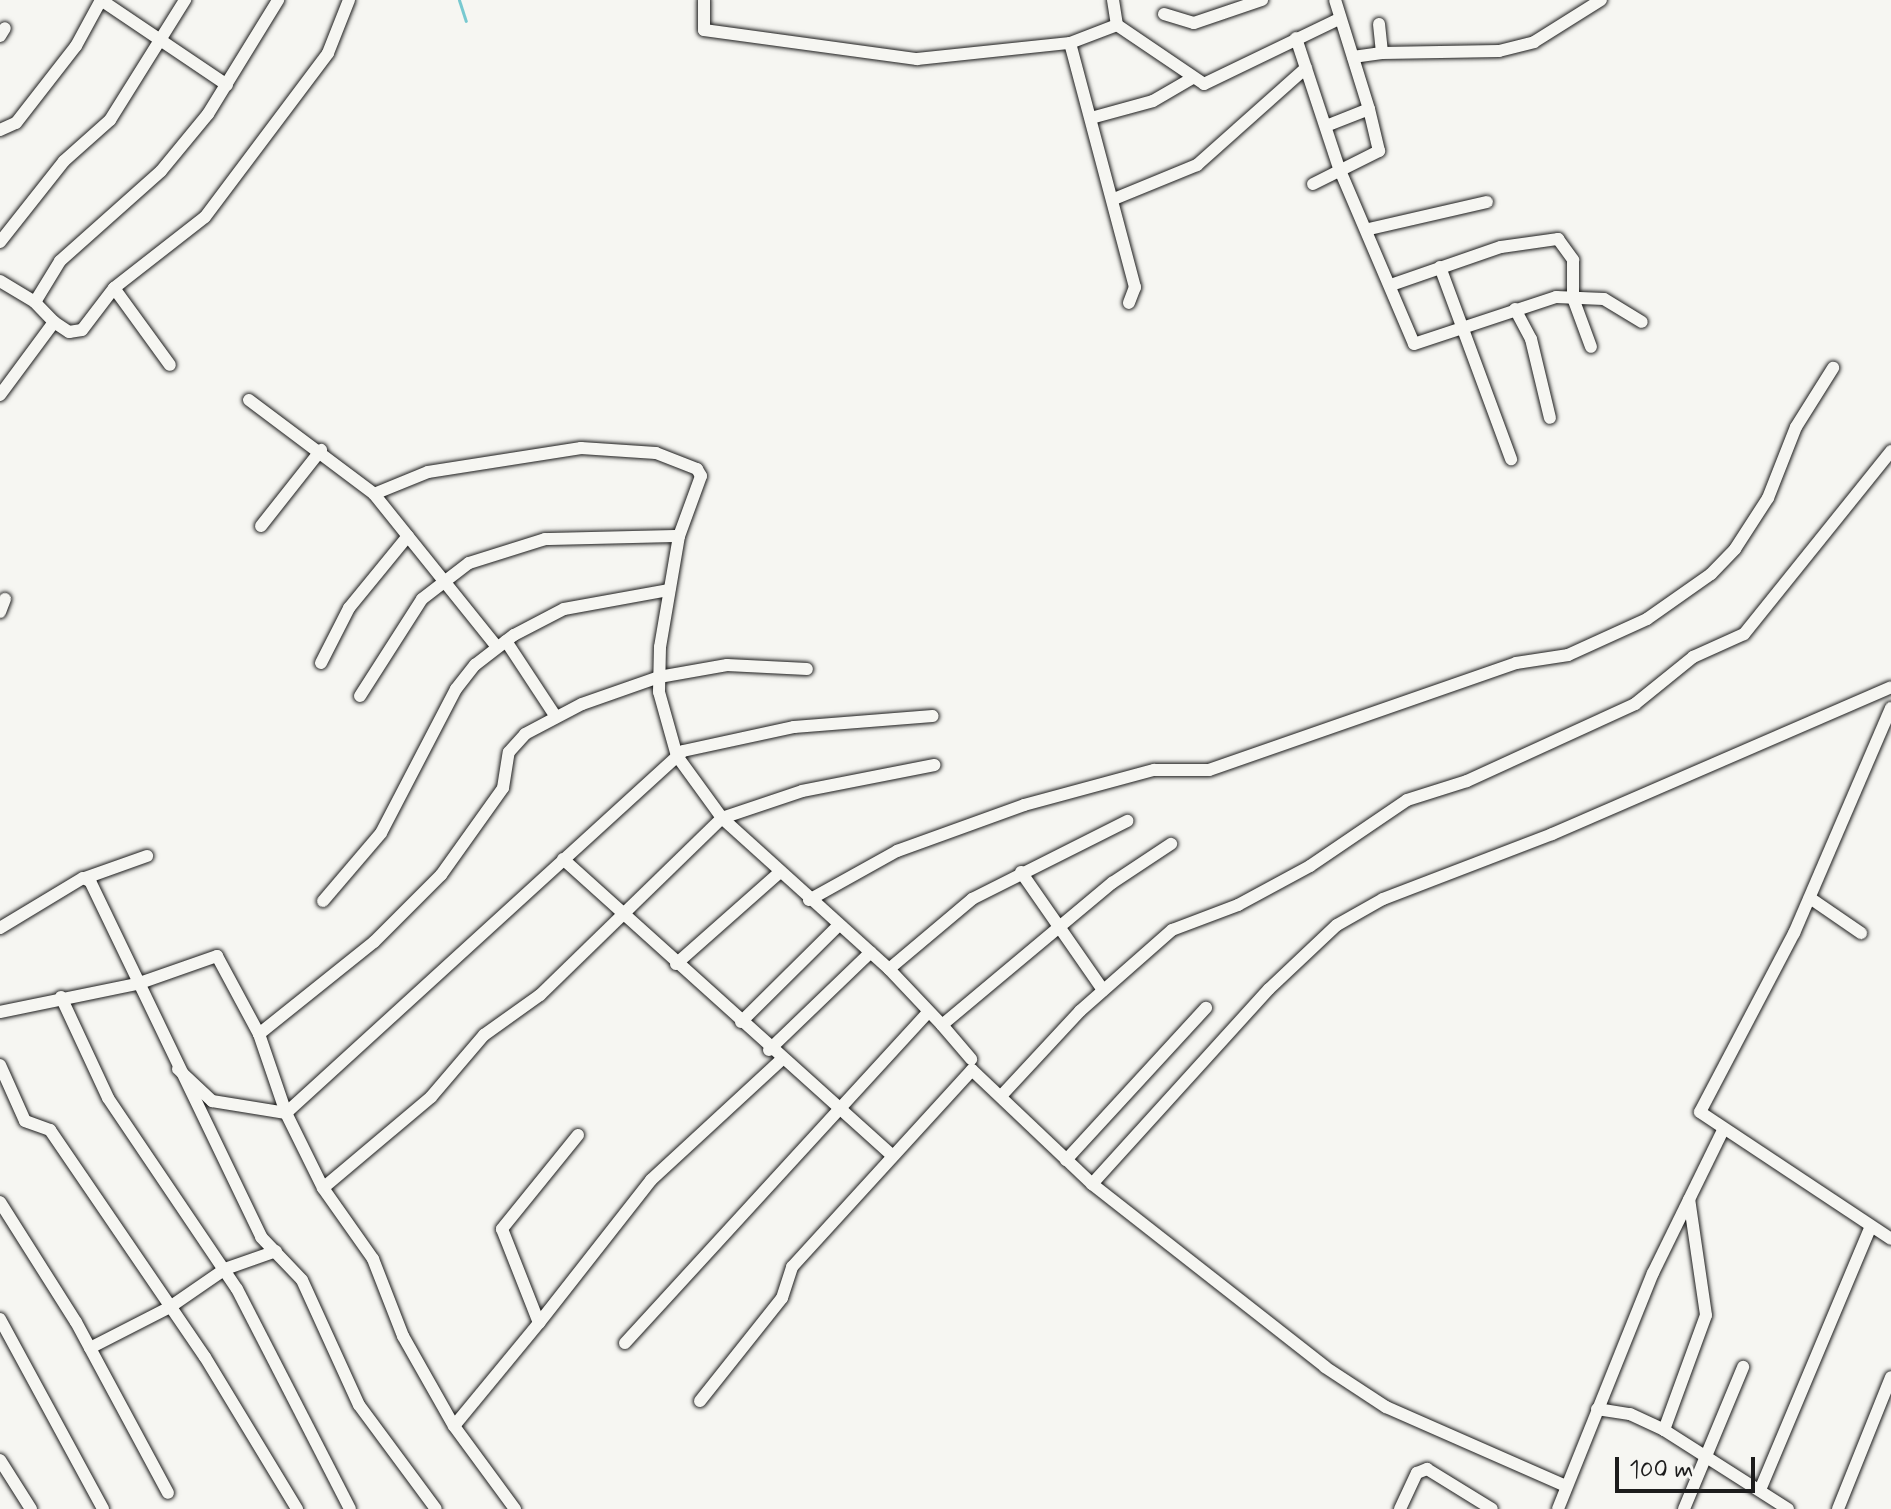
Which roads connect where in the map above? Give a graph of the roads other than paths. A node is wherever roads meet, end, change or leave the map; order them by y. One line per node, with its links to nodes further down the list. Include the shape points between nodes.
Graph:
1 (101, 0): 15 (street); 25 (street, via 59,68 11,128)
2 (185, 0): 15 (street)
3 (278, 0): 21 (street)
4 (704, 0): 16 (street, via 704,30 823,49 917,59)
5 (1113, 0): 13 (street)
6 (1262, 0): 10 (street, via 1194,23)
7 (1335, 0): 11 (street)
8 (1601, 0): 17 (street, via 1511,50)
9 (346, 1): 35 (street, via 328,53 214,207)
10 (1164, 14)
11 (1339, 19): 14 (street); 18 (street)
12 (1379, 24): 17 (street)
13 (1117, 25): 16 (street); 20 (street)
14 (1296, 38): 19 (street); 20 (street, via 1210,83)
15 (159, 39): 21 (street); 31 (street, via 110,120 64,161)
16 (1070, 43): 23 (street)
17 (1382, 53): 18 (street)
18 (1353, 57): 22 (street)
19 (1306, 68): 24 (street); 28 (street, via 1197,165)
20 (1191, 79): 23 (street, via 1153,101)
21 (227, 85): 37 (street, via 161,171 65,255)
22 (1369, 109): 24 (street); 26 (street, via 1379,151)
23 (1091, 118): 28 (street)
24 (1326, 126): 26 (street)
25 (0, 130)
26 (1339, 168): 27 (street); 30 (street)
27 (1313, 184)
28 (1114, 199): 38 (street, via 1135,287)
29 (1487, 202): 30 (street)
30 (1369, 229): 34 (street)
31 (0, 242)
32 (1440, 267): 34 (street); 36 (street, via 1528,240 1558,239 1573,260); 42 (street)
33 (0, 281): 37 (street)
34 (1391, 285): 42 (street, via 1416,345)
35 (114, 288): 40 (street, via 82,330 69,332); 44 (street)
36 (1573, 298): 39 (street); 41 (street, via 1604,299); 43 (street)
37 (35, 302): 40 (street)
38 (1129, 303)
39 (1515, 309): 42 (street); 48 (street, via 1531,339)
40 (54, 322): 46 (street)
41 (1642, 322)
42 (1463, 329): 50 (street)
43 (1591, 347)
44 (170, 365)
45 (1833, 368): 80 (street, via 1796,427 1768,498 1735,549 1711,574 1647,619 1568,655 1516,663 1209,770 1154,770 1024,805 887,855)
46 (0, 395)
47 (249, 400): 49 (street)
48 (1550, 418)
49 (321, 450): 52 (street); 53 (street)
50 (1511, 459)
51 (1889, 459): 91 (street, via 1744,634 1693,657 1635,704 1467,781 1407,800 1310,866 1238,905 1181,925)
52 (374, 494): 54 (street); 55 (street, via 428,472 509,456 634,449 700,472)
53 (261, 526)
54 (408, 536): 56 (street); 61 (street, via 349,608)
55 (679, 536): 56 (street, via 526,542 469,563); 57 (street)
56 (442, 581): 60 (street); 65 (street, via 405,621)
57 (669, 590): 60 (street, via 564,609); 63 (street)
58 (5, 599): 59 (street)
59 (0, 612)
60 (501, 644): 68 (street); 81 (street, via 456,689 397,807)
61 (321, 663)
62 (807, 669): 63 (street, via 727,665)
63 (659, 677): 68 (street); 69 (street)
64 (1891, 687): 111 (street, via 1552,834 1383,899 1337,925 1269,989)
65 (360, 696)
66 (1891, 708): 79 (street)
67 (933, 716): 69 (street, via 794,727)
68 (556, 717): 98 (street, via 513,746 503,788 441,875 374,942)
69 (677, 756): 71 (street); 75 (street)
70 (934, 765): 71 (street, via 802,791)
71 (722, 818): 77 (street); 82 (street)
72 (1127, 821): 76 (street)
73 (1171, 844): 85 (street)
74 (147, 856): 78 (street)
75 (563, 859): 82 (street); 106 (street)
76 (1021, 872): 85 (street); 89 (street, via 972,899)
77 (779, 873): 80 (street); 88 (street)
78 (85, 878): 84 (street); 90 (street)
79 (1810, 898): 86 (street); 107 (street, via 1701,1107 1702,1116)
80 (809, 900): 83 (street)
81 (323, 901)
82 (619, 913): 88 (street); 112 (street, via 540,995 484,1035 431,1097)
83 (838, 926): 87 (street); 96 (street)
84 (0, 928)
85 (1057, 930): 91 (street); 97 (street)
86 (1861, 933)
87 (871, 952): 89 (street); 99 (street)
88 (676, 964): 96 (street)
89 (889, 969): 95 (street)
90 (137, 984): 92 (street); 98 (street, via 215,955); 103 (street)
91 (1103, 990): 104 (street)
92 (61, 997): 94 (street); 118 (street, via 108,1098)
93 (1206, 1008): 110 (street)
94 (0, 1012)
95 (928, 1012): 97 (street); 105 (street)
96 (741, 1022): 99 (street)
97 (942, 1025): 100 (street)
98 (259, 1034): 106 (street)
99 (769, 1050): 101 (street)
100 (971, 1059)
101 (781, 1060): 105 (street); 121 (street, via 651,1180)
102 (0, 1065): 119 (street, via 25,1121 50,1130)
103 (178, 1069): 106 (street, via 212,1101); 117 (street, via 261,1237)
104 (1002, 1095): 109 (street, via 975,1071 965,1071); 110 (street)
105 (837, 1106): 109 (street); 122 (street)
106 (286, 1113): 112 (street)
107 (1723, 1130): 113 (street); 115 (street)
108 (578, 1135): 121 (street, via 502,1229)
109 (892, 1155): 126 (street, via 792,1267 782,1298)
110 (1066, 1160): 111 (street)
111 (1092, 1184): 133 (street, via 1274,1332 1386,1407)
112 (323, 1188): 128 (street, via 373,1259 385,1301)
113 (1691, 1189): 127 (street); 129 (street, via 1688,1211 1706,1315)
114 (0, 1202): 123 (street)
115 (1871, 1226): 116 (street); 134 (street)
116 (1891, 1239)
117 (276, 1251): 118 (street); 140 (street, via 302,1280 359,1405)
118 (225, 1269): 119 (street); 139 (street)
119 (170, 1307): 123 (street); 138 (street)
120 (0, 1319): 137 (street)
121 (539, 1323): 128 (street)
122 (625, 1343)
123 (90, 1348): 135 (street)
124 (1743, 1367): 130 (street)
125 (1891, 1377): 147 (street)
126 (700, 1401)
127 (1597, 1409): 129 (street, via 1630,1414); 133 (street)
128 (454, 1426): 141 (street)
129 (1664, 1430): 130 (street)
130 (1710, 1457): 134 (street); 145 (street)
131 (0, 1460): 132 (street)
132 (4, 1481): 136 (street)
133 (1566, 1486): 144 (street)
134 (1760, 1490): 146 (street)
135 (168, 1493)
136 (31, 1509)
137 (103, 1509)
138 (297, 1509)
139 (350, 1509)
140 (436, 1509)
141 (515, 1509)
142 (1400, 1509): 143 (street, via 1417,1473 1427,1469)
143 (1492, 1509)
144 (1558, 1509)
145 (1684, 1509)
146 (1788, 1509)
147 (1838, 1509)

